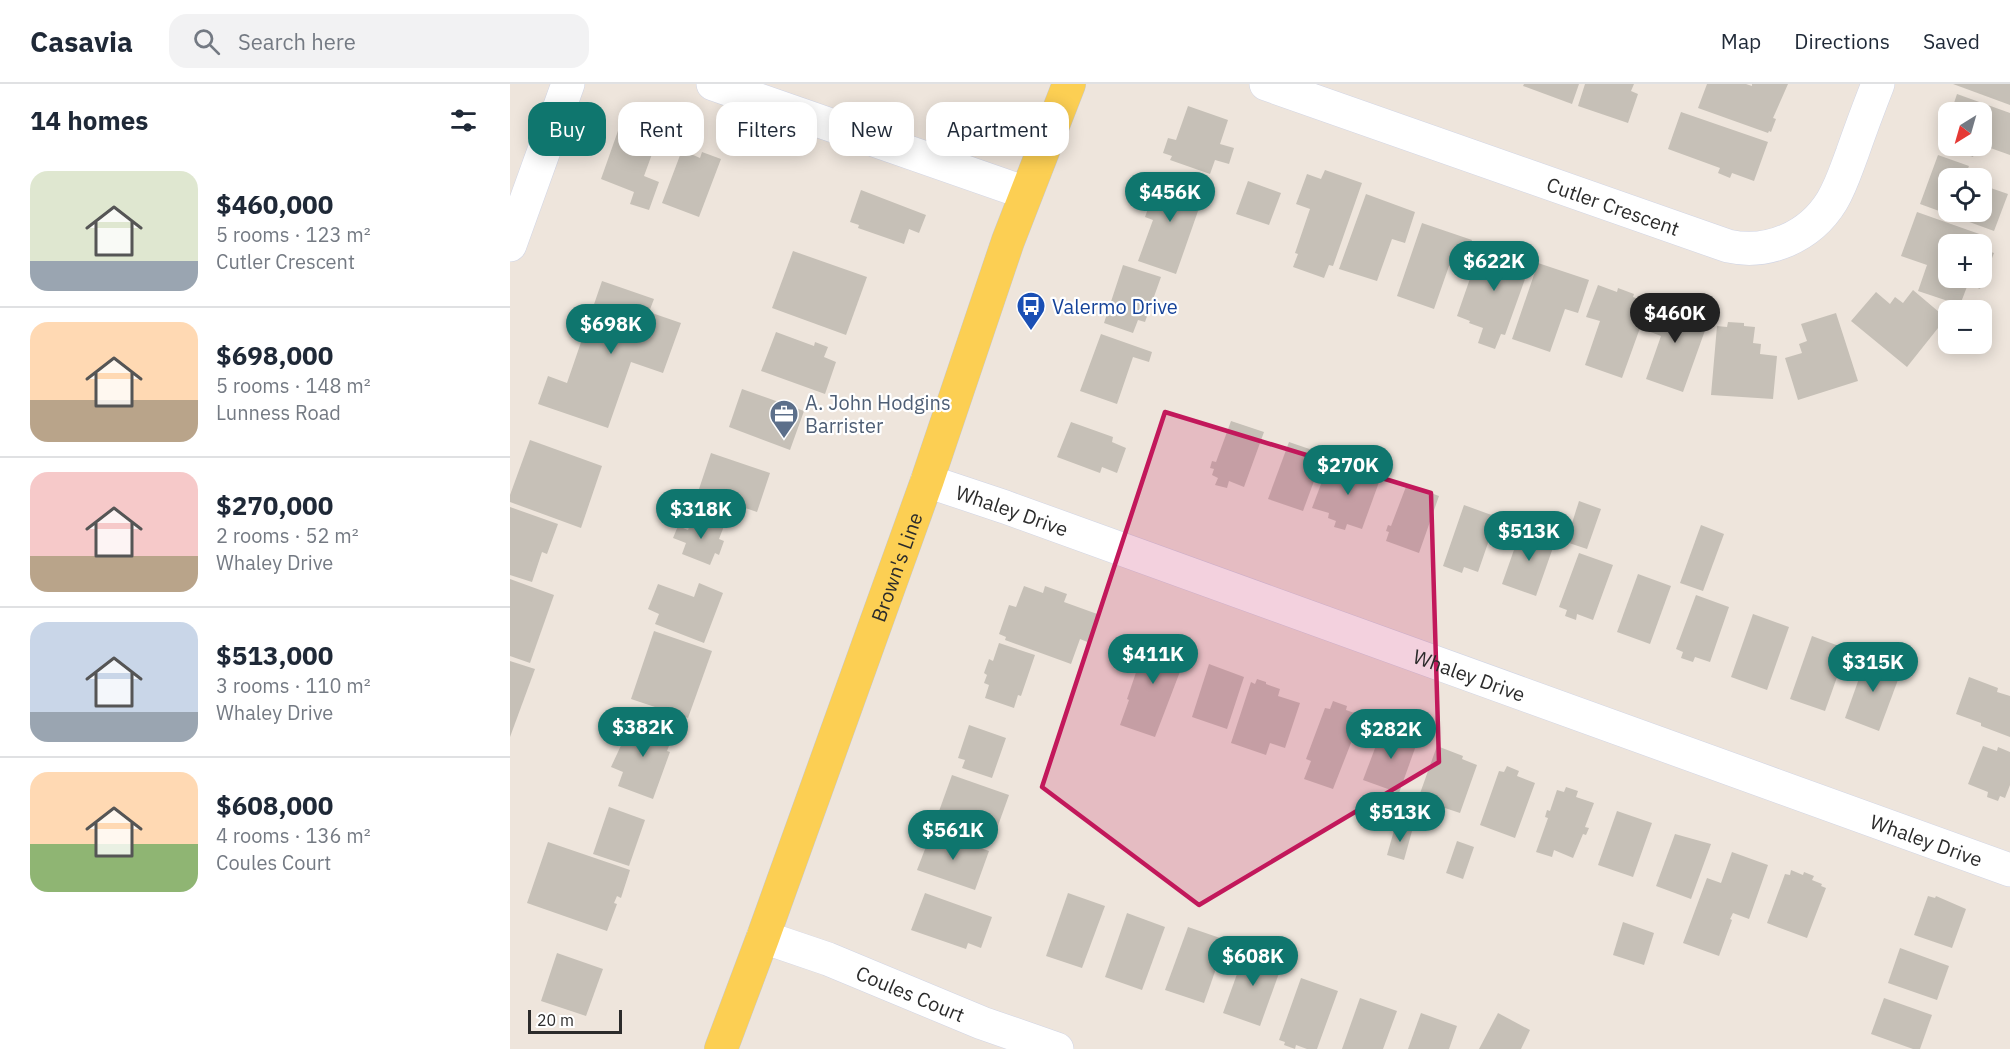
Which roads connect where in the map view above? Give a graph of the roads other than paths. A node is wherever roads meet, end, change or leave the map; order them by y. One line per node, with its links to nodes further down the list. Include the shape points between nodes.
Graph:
1 (568, 84): 7 (street)
2 (713, 84): 6 (street)
3 (1069, 84): 6 (main road, Brown's Line)
4 (1266, 84): 5 (street, Cutler Crescent, via 1728,246 1752,249 1779,244 1803,232 1824,213 1840,185)
5 (1878, 84)
6 (1026, 194): 8 (main road, Brown's Line)
7 (510, 245)
8 (927, 481): 9 (street, Whaley Drive); 10 (main road, Brown's Line)
9 (2010, 870)
10 (763, 937): 11 (main road, Brown's Line); 12 (street, Coules Court)
11 (721, 1049)
12 (1057, 1049)

